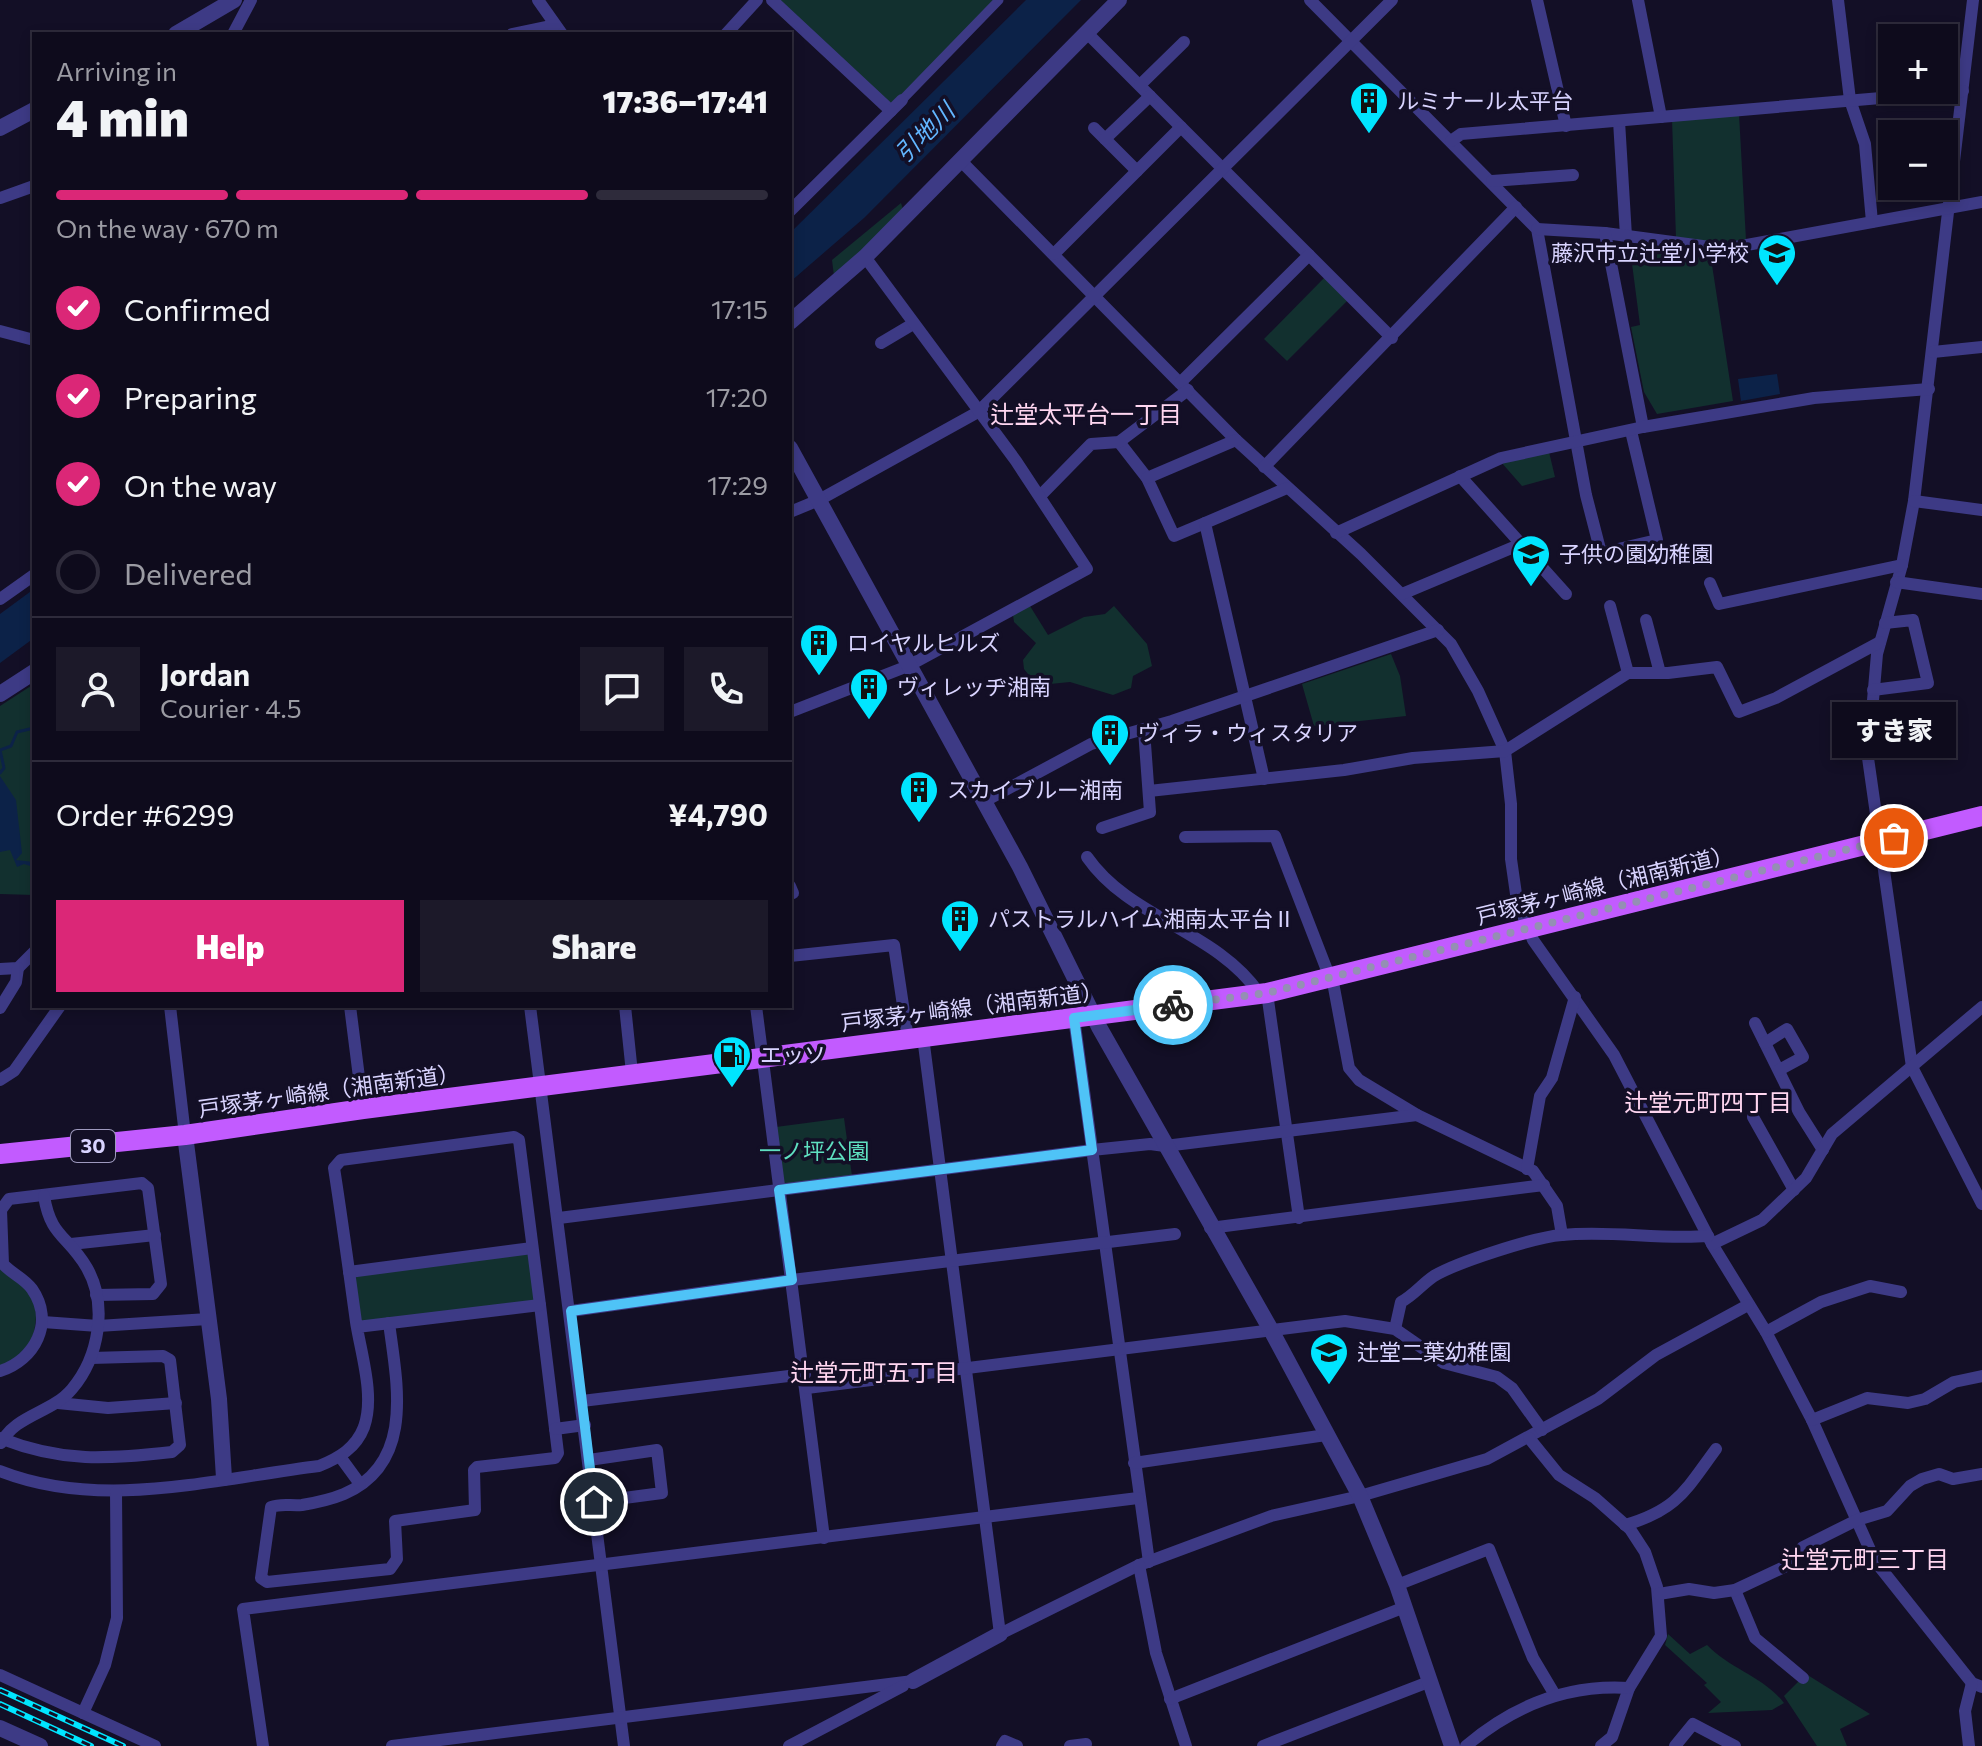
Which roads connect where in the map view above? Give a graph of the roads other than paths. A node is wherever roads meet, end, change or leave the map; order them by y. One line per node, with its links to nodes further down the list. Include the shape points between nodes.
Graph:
1 (234, 0): 15 (street)
2 (251, 0): 16 (street)
3 (538, 0): 14 (street)
4 (757, 0): 18 (street)
5 (772, 0): 30 (street)
6 (999, 0): 27 (street)
7 (1119, 0): 19 (street)
8 (1310, 0): 22 (street)
9 (1392, 0): 22 (street)
10 (1537, 0): 33 (street)
11 (1638, 0): 31 (street)
12 (1838, 0): 28 (street)
13 (1973, 0): 20 (street)
14 (558, 29): 17 (street)
15 (179, 32)
16 (234, 32)
17 (530, 32)
18 (728, 32)
19 (1087, 33): 24 (street); 39 (street)
20 (1967, 38): 21 (street); 25 (street)
21 (1982, 39)
22 (1351, 41): 38 (street); 40 (street)
23 (1184, 42): 24 (street)
24 (1140, 85): 26 (street)
25 (1963, 91): 28 (street); 49 (street)
26 (1150, 96): 34 (street); 37 (street)
27 (902, 100): 30 (street)
28 (1850, 100): 31 (street); 50 (street, via 1863,128)
29 (32, 111): 35 (street)
30 (891, 111): 48 (street)
31 (1661, 117): 32 (street)
32 (1619, 121): 33 (street); 53 (street)
33 (1566, 126): 38 (street, via 1461,134)
34 (1181, 127): 40 (street); 41 (street)
35 (0, 128)
36 (1094, 128): 37 (street)
37 (1105, 139): 41 (street)
38 (1451, 141): 43 (street)
39 (960, 160): 54 (street); 56 (street)
40 (1222, 168): 55 (street); 57 (street)
41 (1137, 171): 54 (street)
42 (1573, 175): 43 (street)
43 (1492, 181): 47 (street)
44 (32, 187): 45 (street)
45 (0, 198)
46 (1982, 202): 49 (street)
47 (1516, 207): 51 (street); 61 (street)
48 (792, 209)
49 (1948, 209): 50 (street); 65 (street)
50 (1872, 222): 53 (street, via 1725,249)
51 (1537, 229): 52 (street); 71 (street)
52 (1605, 233): 53 (street); 69 (street)
53 (1626, 236)
54 (1054, 254): 57 (street)
55 (1309, 255): 61 (street); 66 (street)
56 (865, 257): 58 (street); 59 (street)
57 (1094, 296): 66 (street); 68 (street)
58 (792, 320)
59 (913, 324): 63 (street); 68 (street)
60 (0, 331): 62 (street)
61 (1392, 338): 74 (street)
62 (32, 339)
63 (881, 343)
64 (1982, 347): 65 (street)
65 (1933, 352): 67 (street)
66 (1184, 386): 70 (street); 72 (street)
67 (1929, 389): 69 (street, via 1814,398); 80 (street)
68 (978, 412): 78 (street); 79 (street)
69 (1637, 429): 71 (street); 71 (street, via 1657,540 1601,553)
70 (1236, 440): 74 (street); 76 (street)
71 (1578, 440): 75 (street, via 1501,458)
72 (1119, 442): 76 (street); 78 (street, via 1091,444)
73 (792, 452): 79 (street)
74 (1264, 467): 77 (street)
75 (1460, 476): 84 (street); 85 (street)
76 (1147, 478): 83 (street, via 1174,536)
77 (1287, 488): 83 (street); 84 (street)
78 (1040, 496): 99 (street, via 1087,569)
79 (819, 500): 82 (street); 99 (street)
80 (1914, 501): 81 (street); 86 (street)
81 (1982, 510)
82 (792, 511)
83 (1205, 523): 105 (street)
84 (1336, 533): 90 (street)
85 (1521, 544): 90 (street); 91 (street)
86 (1902, 565): 88 (street); 89 (street, via 1719,604)
87 (32, 576): 93 (street)
88 (1896, 582): 92 (street); 96 (street)
89 (1710, 583)
90 (1402, 594): 97 (street)
91 (1566, 594)
92 (1982, 594)
93 (0, 599)
94 (1610, 606): 101 (street)
95 (1646, 620): 102 (street)
96 (1885, 623): 98 (street); 103 (street, via 1913,620 1928,683)
97 (1438, 630): 105 (street); 108 (street, via 1478,691)
98 (1880, 642): 102 (street, via 1739,712 1717,667); 103 (street)
99 (908, 666): 106 (street); 111 (street)
100 (32, 673): 104 (street)
101 (1628, 673): 102 (street); 108 (street)
102 (1660, 673)
103 (1873, 690): 115 (street, via 1868,758)
104 (0, 694)
105 (1245, 694): 107 (street); 109 (street)
106 (792, 711)
107 (1144, 730): 110 (street); 111 (street, via 1091,744)
108 (1505, 751): 109 (street); 117 (street, via 1511,859 1517,901)
109 (1264, 779): 110 (street)
110 (1149, 791): 113 (street, via 1150,812)
111 (985, 801): 133 (street)
112 (1982, 816): 115 (main road, 戸塚茅ヶ崎線（湘南新道） / 30)
113 (1102, 828)
114 (1185, 837): 122 (street, via 1275,836)
115 (1882, 841): 117 (main road, 戸塚茅ヶ崎線（湘南新道） / 30); 138 (street, via 1889,925)
116 (1087, 857): 123 (street, via 1115,889 1234,962)
117 (1528, 928): 122 (main road, 戸塚茅ヶ崎線（湘南新道） / 30); 124 (street)
118 (32, 954): 120 (street)
119 (792, 956): 135 (street, via 894,945)
120 (18, 968): 121 (street); 126 (street)
121 (0, 969)
122 (1331, 978): 123 (main road, 戸塚茅ヶ崎線（湘南新道） / 30); 144 (street, via 1349,1068 1359,1080)
123 (1263, 993): 133 (main road, 戸塚茅ヶ崎線（湘南新道） / 30); 146 (street)
124 (1575, 997): 153 (street, via 1552,1078 1540,1096); 165 (street, via 1614,1055)
125 (1982, 1007): 138 (street)
126 (0, 1008)
127 (59, 1008): 141 (street, via 14,1071)
128 (170, 1008): 147 (street)
129 (350, 1008): 143 (street)
130 (530, 1008): 142 (street)
131 (625, 1008): 140 (street)
132 (756, 1008): 137 (street)
133 (1084, 1017): 135 (main road, 戸塚茅ヶ崎線（湘南新道） / 30); 148 (street); 149 (street)
134 (1755, 1023): 136 (street)
135 (916, 1038): 137 (main road, 戸塚茅ヶ崎線（湘南新道） / 30); 152 (street)
136 (1765, 1043): 139 (street); 139 (street, via 1787,1029 1803,1057)
137 (763, 1057): 140 (main road, 戸塚茅ヶ崎線（湘南新道） / 30); 155 (street)
138 (1912, 1067): 150 (street, via 1832,1134); 158 (street)
139 (1779, 1070): 150 (street)
140 (632, 1073): 142 (main road, 戸塚茅ヶ崎線（湘南新道） / 30)
141 (0, 1080)
142 (538, 1087): 143 (main road, 戸塚茅ヶ崎線（湘南新道） / 30); 159 (street)
143 (363, 1109): 147 (main road, 戸塚茅ヶ崎線（湘南新道） / 30)
144 (1417, 1115): 146 (street); 153 (street)
145 (1753, 1117): 156 (street)
146 (1287, 1129): 148 (street); 160 (street)
147 (185, 1135): 151 (main road, 戸塚茅ヶ崎線（湘南新道） / 30); 177 (street)
148 (1165, 1146): 149 (street); 161 (street)
149 (1092, 1150): 152 (street); 166 (street)
150 (1823, 1150): 156 (street)
151 (0, 1154)
152 (942, 1169): 155 (street); 169 (street)
153 (1527, 1169): 154 (street)
154 (1544, 1185): 160 (street); 164 (street, via 1557,1206)
155 (779, 1190): 159 (street); 171 (street)
156 (1794, 1190): 165 (street, via 1762,1220)
157 (44, 1196): 163 (street, via 142,1183 148,1188); 167 (street, via 52,1228); 178 (street, via 9,1199 1,1210 3,1264 33,1291)
158 (1982, 1204)
159 (559, 1218): 176 (street)
160 (1299, 1218): 161 (street)
161 (1210, 1228): 183 (street)
162 (1175, 1234): 166 (street)
163 (155, 1235): 167 (street); 173 (street, via 159,1291)
164 (1562, 1235): 165 (street); 182 (street, via 1432,1278 1401,1302)
165 (1710, 1240): 175 (street)
166 (1105, 1243): 169 (street); 185 (street)
167 (71, 1244): 173 (street)
168 (532, 1248): 170 (street); 170 (street, via 519,1140 514,1137 341,1160 334,1168); 174 (street)
169 (954, 1262): 171 (street); 187 (street)
170 (349, 1272): 181 (street)
171 (792, 1280): 176 (street); 189 (street)
172 (1901, 1292): 184 (street, via 1870,1286 1821,1302)
173 (96, 1295): 180 (street)
174 (540, 1305): 179 (street); 197 (street)
175 (1748, 1305): 184 (street); 198 (street, via 1656,1355 1598,1399)
176 (571, 1311): 192 (street)
177 (208, 1319): 180 (street); 208 (street)
178 (43, 1322): 180 (street); 188 (street, via 26,1357)
179 (389, 1323): 181 (street); 209 (street, via 398,1426 388,1453)
180 (98, 1326): 186 (street)
181 (357, 1327): 203 (street, via 367,1413 364,1429)
182 (1395, 1329): 183 (street, via 1345,1321); 198 (street, via 1444,1363 1497,1377 1512,1388)
183 (1271, 1330): 185 (street); 199 (street)
184 (1766, 1332): 195 (street)
185 (1120, 1349): 187 (street); 205 (street)
186 (91, 1358): 193 (street); 194 (street, via 163,1356 170,1360)
187 (968, 1368): 191 (street); 214 (street)
188 (0, 1371)
189 (805, 1374): 191 (street); 192 (street)
190 (1982, 1376): 195 (street, via 1954,1382 1925,1399 1908,1403 1867,1398)
191 (807, 1388): 217 (street)
192 (582, 1401): 196 (street)
193 (58, 1403): 194 (street, via 108,1408); 201 (street, via 13,1425)
194 (176, 1403): 201 (street, via 180,1445 172,1452 96,1460 59,1457)
195 (1812, 1420): 215 (street)
196 (585, 1425): 197 (street); 204 (street)
197 (555, 1429): 209 (street, via 555,1458 474,1470 475,1510 395,1521 397,1559 390,1569 267,1582 261,1578 271,1507 343,1494)
198 (1542, 1430): 200 (street)
199 (1326, 1435): 205 (street); 211 (street)
200 (1529, 1438): 211 (street, via 1487,1459); 216 (street, via 1559,1475)
201 (1, 1441)
202 (1716, 1449): 216 (street, via 1673,1505)
203 (341, 1458): 208 (street, via 319,1466); 209 (street)
204 (589, 1460): 213 (street); 213 (street, via 657,1450 662,1493)
205 (1134, 1463): 212 (street)
206 (0, 1471): 210 (street, via 56,1489)
207 (1982, 1474): 215 (street, via 1922,1479 1887,1511)
208 (224, 1478): 210 (street)
209 (360, 1484)
210 (116, 1492): 233 (street, via 117,1618 105,1665)
211 (1360, 1496): 218 (street, via 1271,1516); 220 (street)
212 (1138, 1498): 214 (street); 218 (street)
213 (594, 1502): 219 (street)
214 (987, 1517): 217 (street); 224 (street)
215 (1857, 1520): 221 (street, via 1803,1547 1784,1567); 229 (street, via 1875,1561)
216 (1625, 1525): 222 (street, via 1645,1552)
217 (824, 1538): 219 (street)
218 (1144, 1563): 224 (street); 232 (street, via 1156,1653)
219 (602, 1567): 234 (street); 240 (street, via 243,1609)
220 (1397, 1585): 223 (street); 231 (street, via 1489,1549 1533,1658)
221 (1735, 1590): 222 (street); 226 (street, via 1755,1638)
222 (1659, 1594): 230 (street, via 1661,1636)
223 (1405, 1607): 228 (street); 232 (street)
224 (1000, 1634): 227 (street)
225 (0, 1675): 233 (street)
226 (1803, 1678)
227 (913, 1681): 234 (street); 243 (street)
228 (1431, 1681): 248 (street); 249 (street)
229 (1977, 1685): 254 (street, via 1965,1711)
230 (1629, 1688): 231 (street, via 1594,1687); 236 (street)
231 (1555, 1695): 250 (street, via 1495,1721)
232 (1170, 1699): 247 (street)
233 (83, 1713): 239 (street)
234 (620, 1718): 241 (street); 242 (street)
235 (0, 1728): 238 (street)
236 (1613, 1741): 251 (street)
237 (1086, 1744): 246 (street)
238 (40, 1746)
239 (155, 1746)
240 (263, 1746)
241 (392, 1746)
242 (624, 1746)
243 (789, 1746)
244 (1002, 1746): 245 (street, via 1005,1741)
245 (1017, 1746)
246 (1070, 1746)
247 (1186, 1746)
248 (1263, 1746)
249 (1452, 1746)
250 (1466, 1746)
251 (1601, 1746)
252 (1675, 1746): 253 (street, via 1693,1724)
253 (1735, 1746)
254 (1969, 1746)

